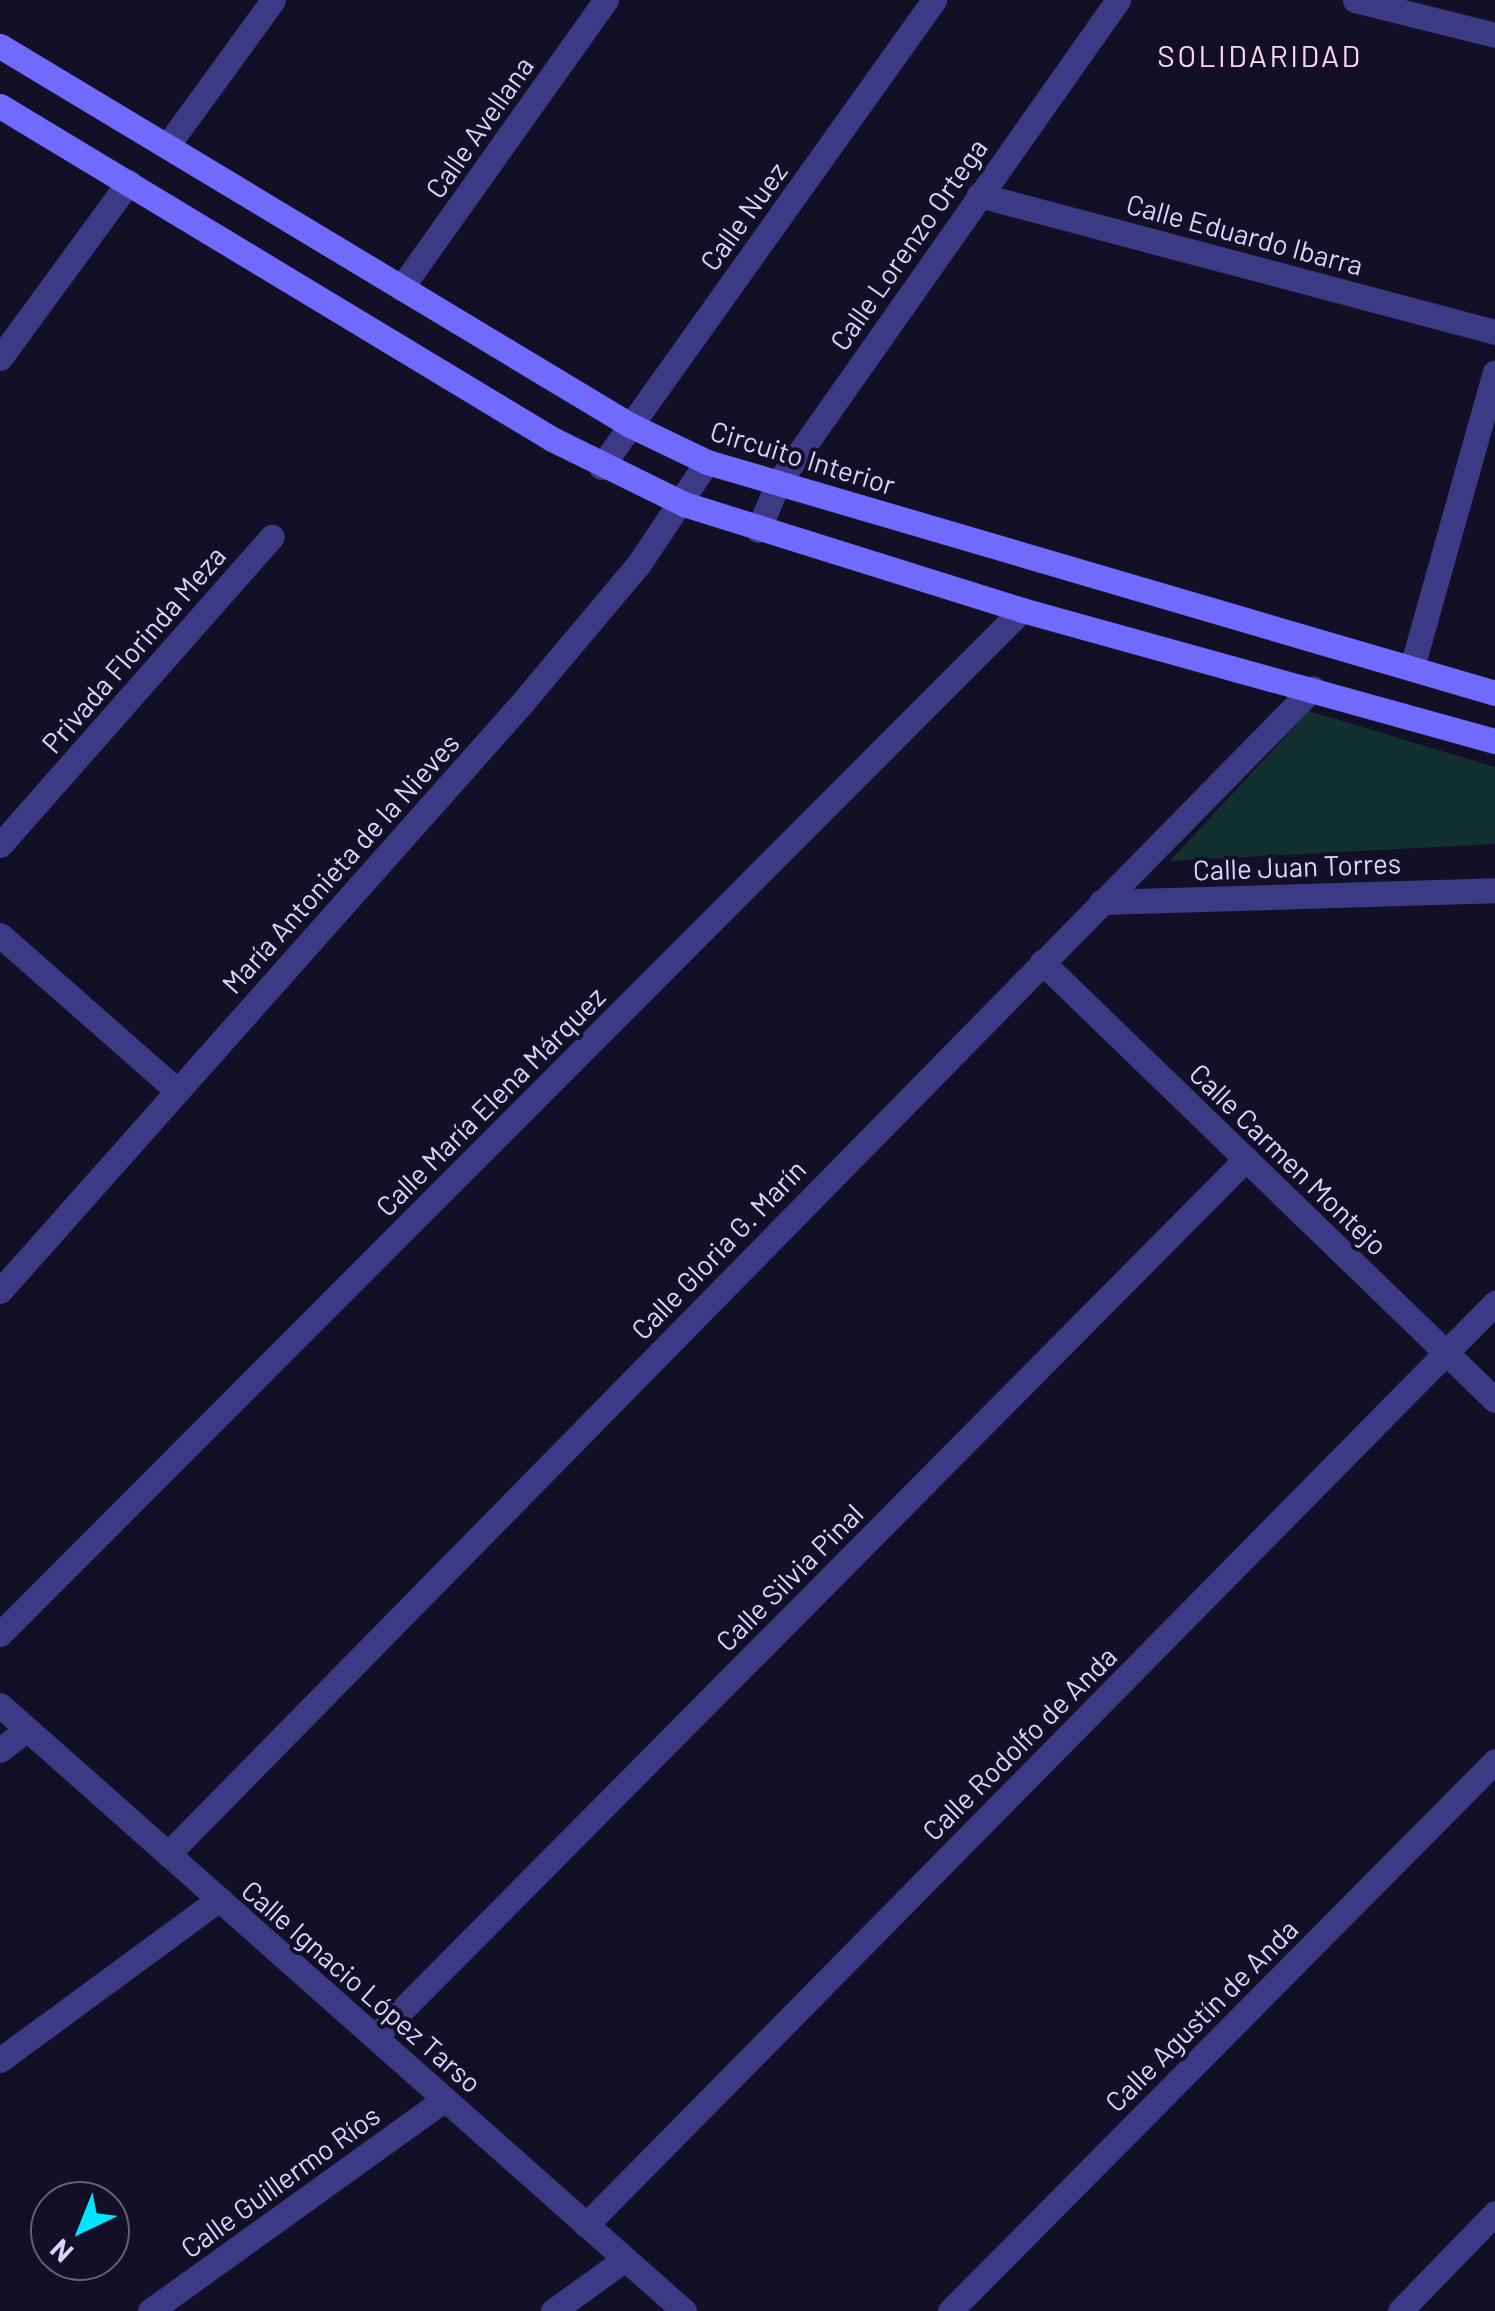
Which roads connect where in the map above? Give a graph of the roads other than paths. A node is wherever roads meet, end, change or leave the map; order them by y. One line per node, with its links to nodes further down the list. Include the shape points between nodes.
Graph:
1 (273, 0): 9 (street)
2 (606, 0): 12 (street, Calle Avellana)
3 (934, 0): 16 (street, Calle Nuez)
4 (1118, 0): 11 (street, Calle Lorenzo Ortega)
5 (1355, 0): 6 (street)
6 (1495, 35)
7 (0, 46): 9 (main road, Circuito Interior)
8 (0, 106): 10 (main road)
9 (167, 146): 12 (main road, Circuito Interior)
10 (129, 182): 14 (street); 18 (main road)
11 (979, 195): 13 (street, Calle Eduardo Ibarra); 19 (street, Calle Lorenzo Ortega)
12 (401, 288): 16 (main road, Circuito Interior)
13 (1495, 332)
14 (0, 358)
15 (1495, 372): 24 (street)
16 (630, 425): 17 (main road, Circuito Interior); 18 (street, Calle Nuez)
17 (706, 462): 19 (main road, Circuito Interior); 20 (street, María Antonieta de la Nieves)
18 (601, 467): 20 (main road)
19 (778, 483): 21 (street, Calle Lorenzo Ortega); 24 (main road, Circuito Interior)
20 (684, 504): 21 (main road); 33 (street, María Antonieta de la Nieves, via 389,858)
21 (758, 530): 23 (main road)
22 (272, 537): 28 (street, Privada Florinda Meza)
23 (1022, 610): 25 (main road); 39 (street, Calle María Elena Márquez)
24 (1412, 667): 26 (main road, Circuito Interior)
25 (1314, 688): 27 (main road); 30 (street, Calle Gloria G. Marín)
26 (1495, 692)
27 (1495, 741)
28 (0, 845)
29 (1495, 890): 30 (street, Calle Juan Torres)
30 (1101, 902): 32 (street, Calle Gloria G. Marín)
31 (0, 935): 33 (street)
32 (1042, 962): 34 (street, Calle Carmen Montejo); 44 (street, Calle Gloria G. Marín)
33 (175, 1089): 35 (street, María Antonieta de la Nieves)
34 (1246, 1159): 37 (street, Calle Carmen Montejo); 46 (street, Calle Silvia Pinal)
35 (0, 1291)
36 (1495, 1303): 37 (street, Calle Rodolfo de Anda)
37 (1446, 1353): 38 (street, Calle Carmen Montejo); 50 (street, Calle Rodolfo de Anda)
38 (1495, 1400)
39 (0, 1634)
40 (0, 1705): 41 (street, Calle Ignacio López Tarso)
41 (28, 1730): 42 (street); 44 (street, Calle Ignacio López Tarso)
42 (0, 1750)
43 (1495, 1761): 55 (street, Calle Agustín de Anda)
44 (168, 1854): 45 (street, Calle Ignacio López Tarso)
45 (219, 1900): 46 (street, Calle Ignacio López Tarso); 47 (street)
46 (375, 2037): 48 (street, Calle Ignacio López Tarso)
47 (0, 2060)
48 (445, 2099): 50 (street, Calle Ignacio López Tarso); 52 (street, Calle Guillermo Ríos)
49 (1495, 2213): 56 (street)
50 (586, 2225): 51 (street, Calle Ignacio López Tarso)
51 (625, 2258): 53 (street); 54 (street, Calle Ignacio López Tarso)
52 (150, 2311)
53 (553, 2311)
54 (684, 2311)
55 (950, 2311)
56 (1400, 2311)

